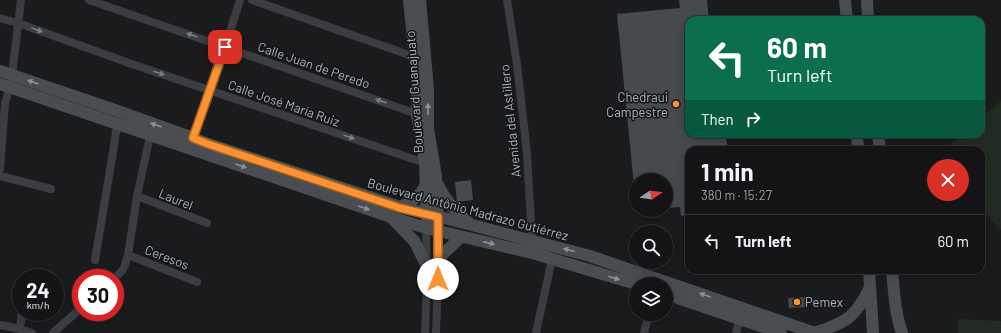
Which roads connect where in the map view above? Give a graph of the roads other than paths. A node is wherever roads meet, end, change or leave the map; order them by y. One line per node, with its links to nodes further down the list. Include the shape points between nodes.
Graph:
1 (20, 0): 13 (street)
2 (90, 0): 14 (street, Calle Juan de Peredo, one-way to 2)
3 (240, 0): 14 (street)
4 (252, 0): 15 (street)
5 (409, 0): 15 (street, Boulevard Guanajuato)
6 (420, 0): 26 (street, Boulevard Guanajuato, one-way to 6, via 428,89)
7 (507, 0): 36 (street, Avenida del Astillero, via 527,153)
8 (845, 0): 10 (street)
9 (866, 0): 11 (street)
10 (847, 16)
11 (868, 16)
12 (0, 18): 13 (street, Calle José María Ruiz)
13 (18, 23): 16 (street); 18 (street, Calle José María Ruiz, one-way to 18)
14 (225, 47): 18 (street); 19 (street, Calle Juan de Peredo, one-way to 14)
15 (415, 57): 19 (street, Boulevard Guanajuato)
16 (6, 73): 17 (street); 22 (street, Boulevard Antônio Madrazo Gutiérrez, one-way to 16, via 115,110)
17 (4, 86): 20 (street, Boulevard Antônio Madrazo Gutiérrez); 24 (street)
18 (209, 91): 22 (street); 23 (street, Calle José María Ruiz, one-way to 23)
19 (417, 114): 23 (street, Boulevard Guanajuato)
20 (117, 124): 21 (street, Boulevard Antônio Madrazo Gutiérrez); 39 (street)
21 (150, 136): 22 (street, Boulevard Antônio Madrazo Gutiérrez); 28 (street)
22 (191, 143): 29 (street, Boulevard Antônio Madrazo Gutiérrez, via 208,144); 31 (street, Boulevard Antônio Madrazo Gutiérrez, one-way to 31)
23 (425, 163): 26 (street, Boulevard Guanajuato)
24 (0, 169)
25 (0, 176): 27 (street)
26 (431, 183): 29 (street, via 415,200); 30 (street, Boulevard Guanajuato); 33 (street)
27 (51, 189)
28 (137, 196): 32 (street, Laurel); 37 (street)
29 (400, 208): 30 (street, Boulevard Antônio Madrazo Gutiérrez)
30 (433, 216): 33 (street, Boulevard Antônio Madrazo Gutiérrez); 34 (street, Boulevard Guanajuato)
31 (391, 217): 34 (street, Boulevard Antônio Madrazo Gutiérrez); 40 (street)
32 (207, 224)
33 (472, 225): 36 (street, Boulevard Antônio Madrazo Gutiérrez)
34 (432, 229): 35 (street, Boulevard Antônio Madrazo Gutiérrez); 40 (street); 40 (street)
35 (461, 236): 38 (street, Boulevard Antônio Madrazo Gutiérrez, one-way to 38); 40 (street)
36 (532, 240): 48 (street, Boulevard Antônio Madrazo Gutiérrez, one-way to 36, via 590,256)
37 (128, 255): 41 (street); 44 (street, Ceresos)
38 (552, 259): 45 (street, Boulevard Antônio Madrazo Gutiérrez, one-way to 45); 58 (street)
39 (95, 260)
40 (433, 264): 56 (street); 57 (street)
41 (123, 269)
42 (869, 274): 46 (street)
43 (892, 274): 64 (street, via 896,309)
44 (197, 282)
45 (629, 282)
46 (870, 286): 62 (street, via 852,315 839,324); 63 (street)
47 (673, 296): 48 (street, Boulevard Antônio Madrazo Gutiérrez)
48 (741, 313): 60 (street); 61 (street, Boulevard Antônio Madrazo Gutiérrez); 62 (street, Boulevard Antônio Madrazo Gutiérrez)
49 (72, 316): 55 (street)
50 (21, 321): 53 (street)
51 (647, 321): 59 (street)
52 (0, 325): 53 (street)
53 (20, 329): 54 (street)
54 (32, 333)
55 (53, 333)
56 (425, 333)
57 (436, 333)
58 (536, 333)
59 (644, 333)
60 (736, 333)
61 (781, 333)
62 (815, 333)
63 (873, 333)
64 (902, 333)

